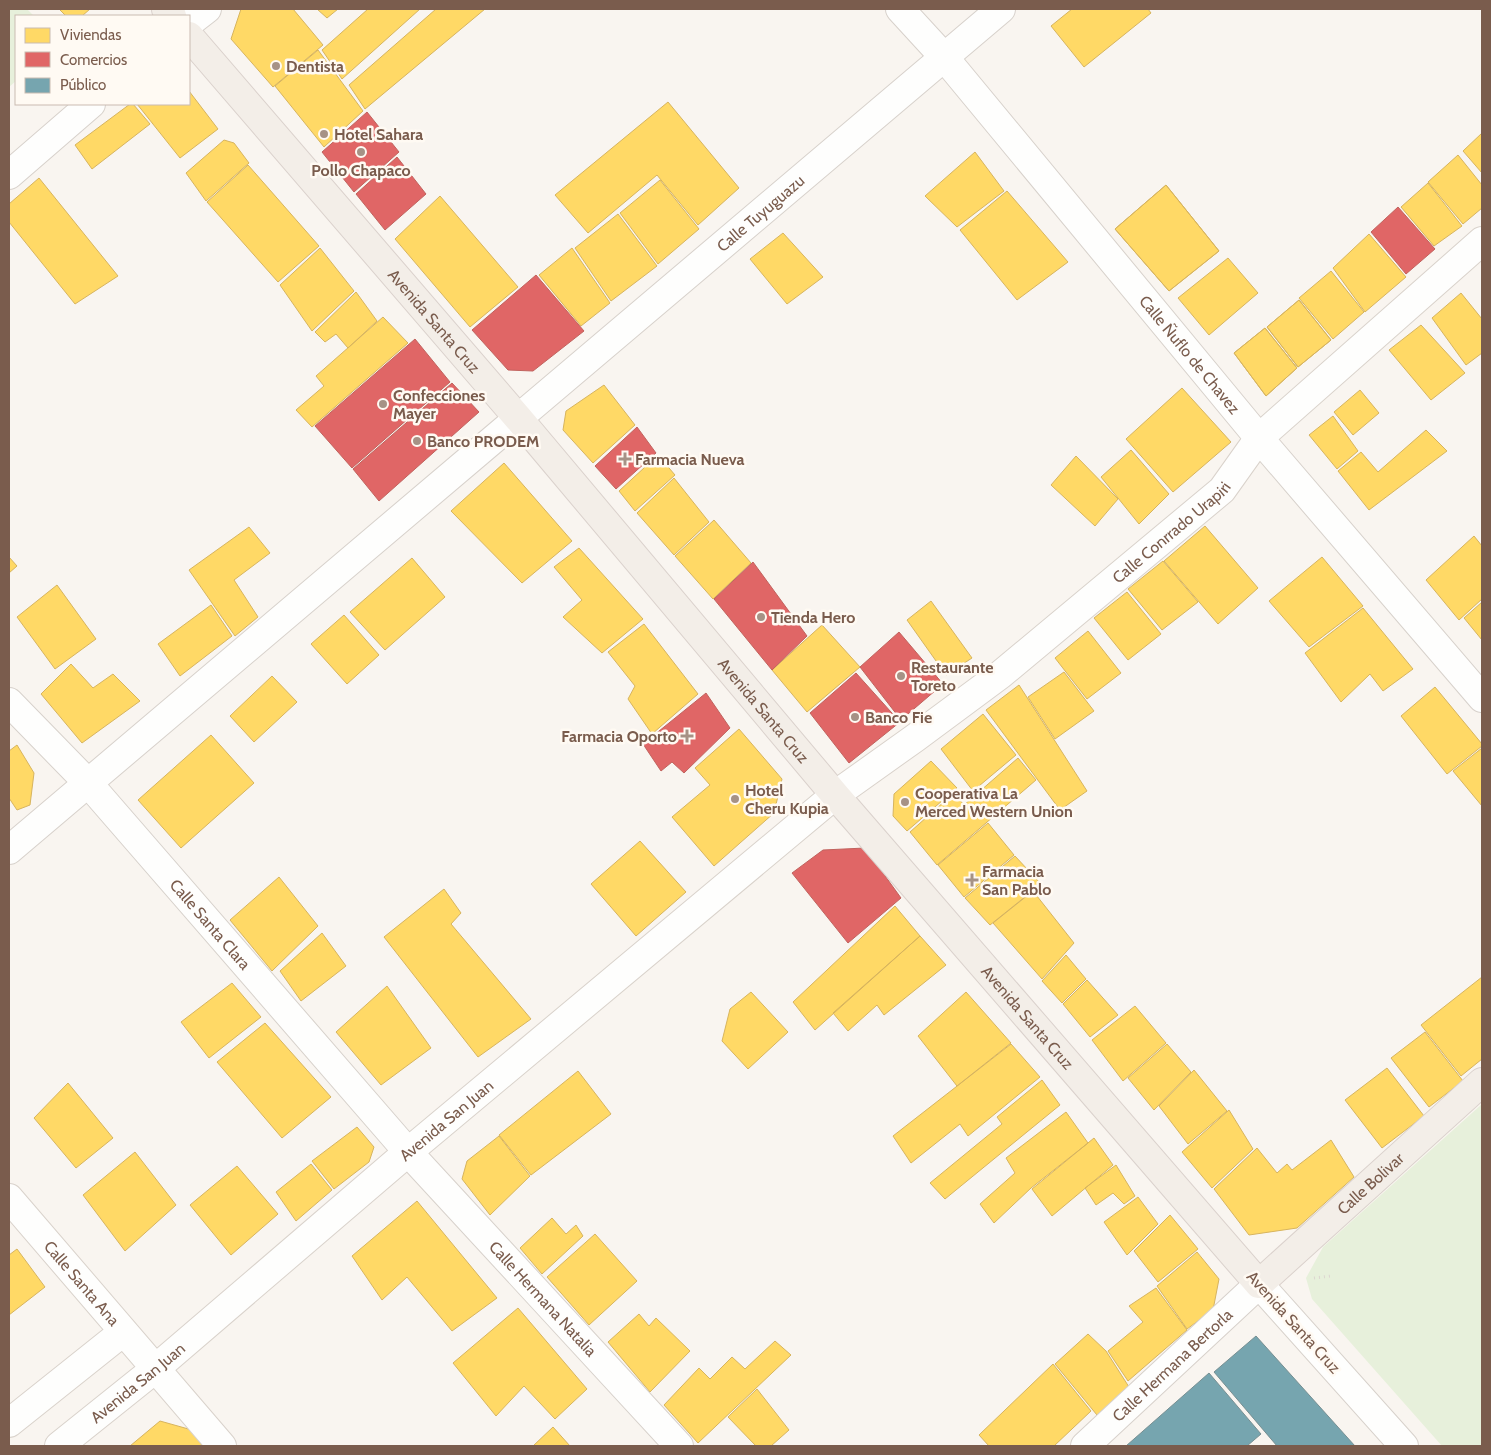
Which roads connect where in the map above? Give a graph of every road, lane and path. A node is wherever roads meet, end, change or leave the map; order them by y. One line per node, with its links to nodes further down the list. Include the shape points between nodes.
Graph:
1 (207, 9): 4 (street)
2 (900, 9): 6 (street, Calle Ñuflo de Chavez)
3 (1002, 9): 6 (street, Calle Tuyuguazu)
4 (190, 22)
5 (190, 37): 10 (main road, Avenida Santa Cruz)
6 (944, 57): 10 (street, Calle Tuyuguazu); 11 (street, Calle Ñuflo de Chavez)
7 (90, 105): 8 (street)
8 (9, 175)
9 (1482, 241): 11 (street, Calle Conrrado Urapiri)
10 (518, 418): 14 (street, Calle Tuyuguazu); 15 (main road, Avenida Santa Cruz)
11 (1259, 438): 12 (street, Calle Ñuflo de Chavez); 15 (street, Calle Conrrado Urapiri, via 1222,490 1000,675)
12 (1482, 698)
13 (9, 702): 14 (street, Calle Santa Clara)
14 (88, 783): 16 (street, Calle Tuyuguazu); 18 (street, Calle Santa Clara)
15 (835, 795): 18 (street, Avenida San Juan); 20 (main road, Avenida Santa Cruz)
16 (9, 850)
17 (1482, 1082): 20 (main road, Calle Bolivar)
18 (408, 1152): 22 (street, Avenida San Juan); 26 (street, Calle Hermana Natalia)
19 (9, 1198): 21 (street, Calle Santa Ana)
20 (1259, 1284): 27 (street, Calle Hermana Bertorla); 28 (street, Avenida Santa Cruz)
21 (123, 1332): 22 (street, Calle Santa Ana); 23 (street)
22 (156, 1369): 24 (street, Avenida San Juan); 25 (street, Calle Santa Ana)
23 (9, 1423)
24 (59, 1446)
25 (222, 1446)
26 (679, 1446)
27 (1085, 1446)
28 (1404, 1446)

